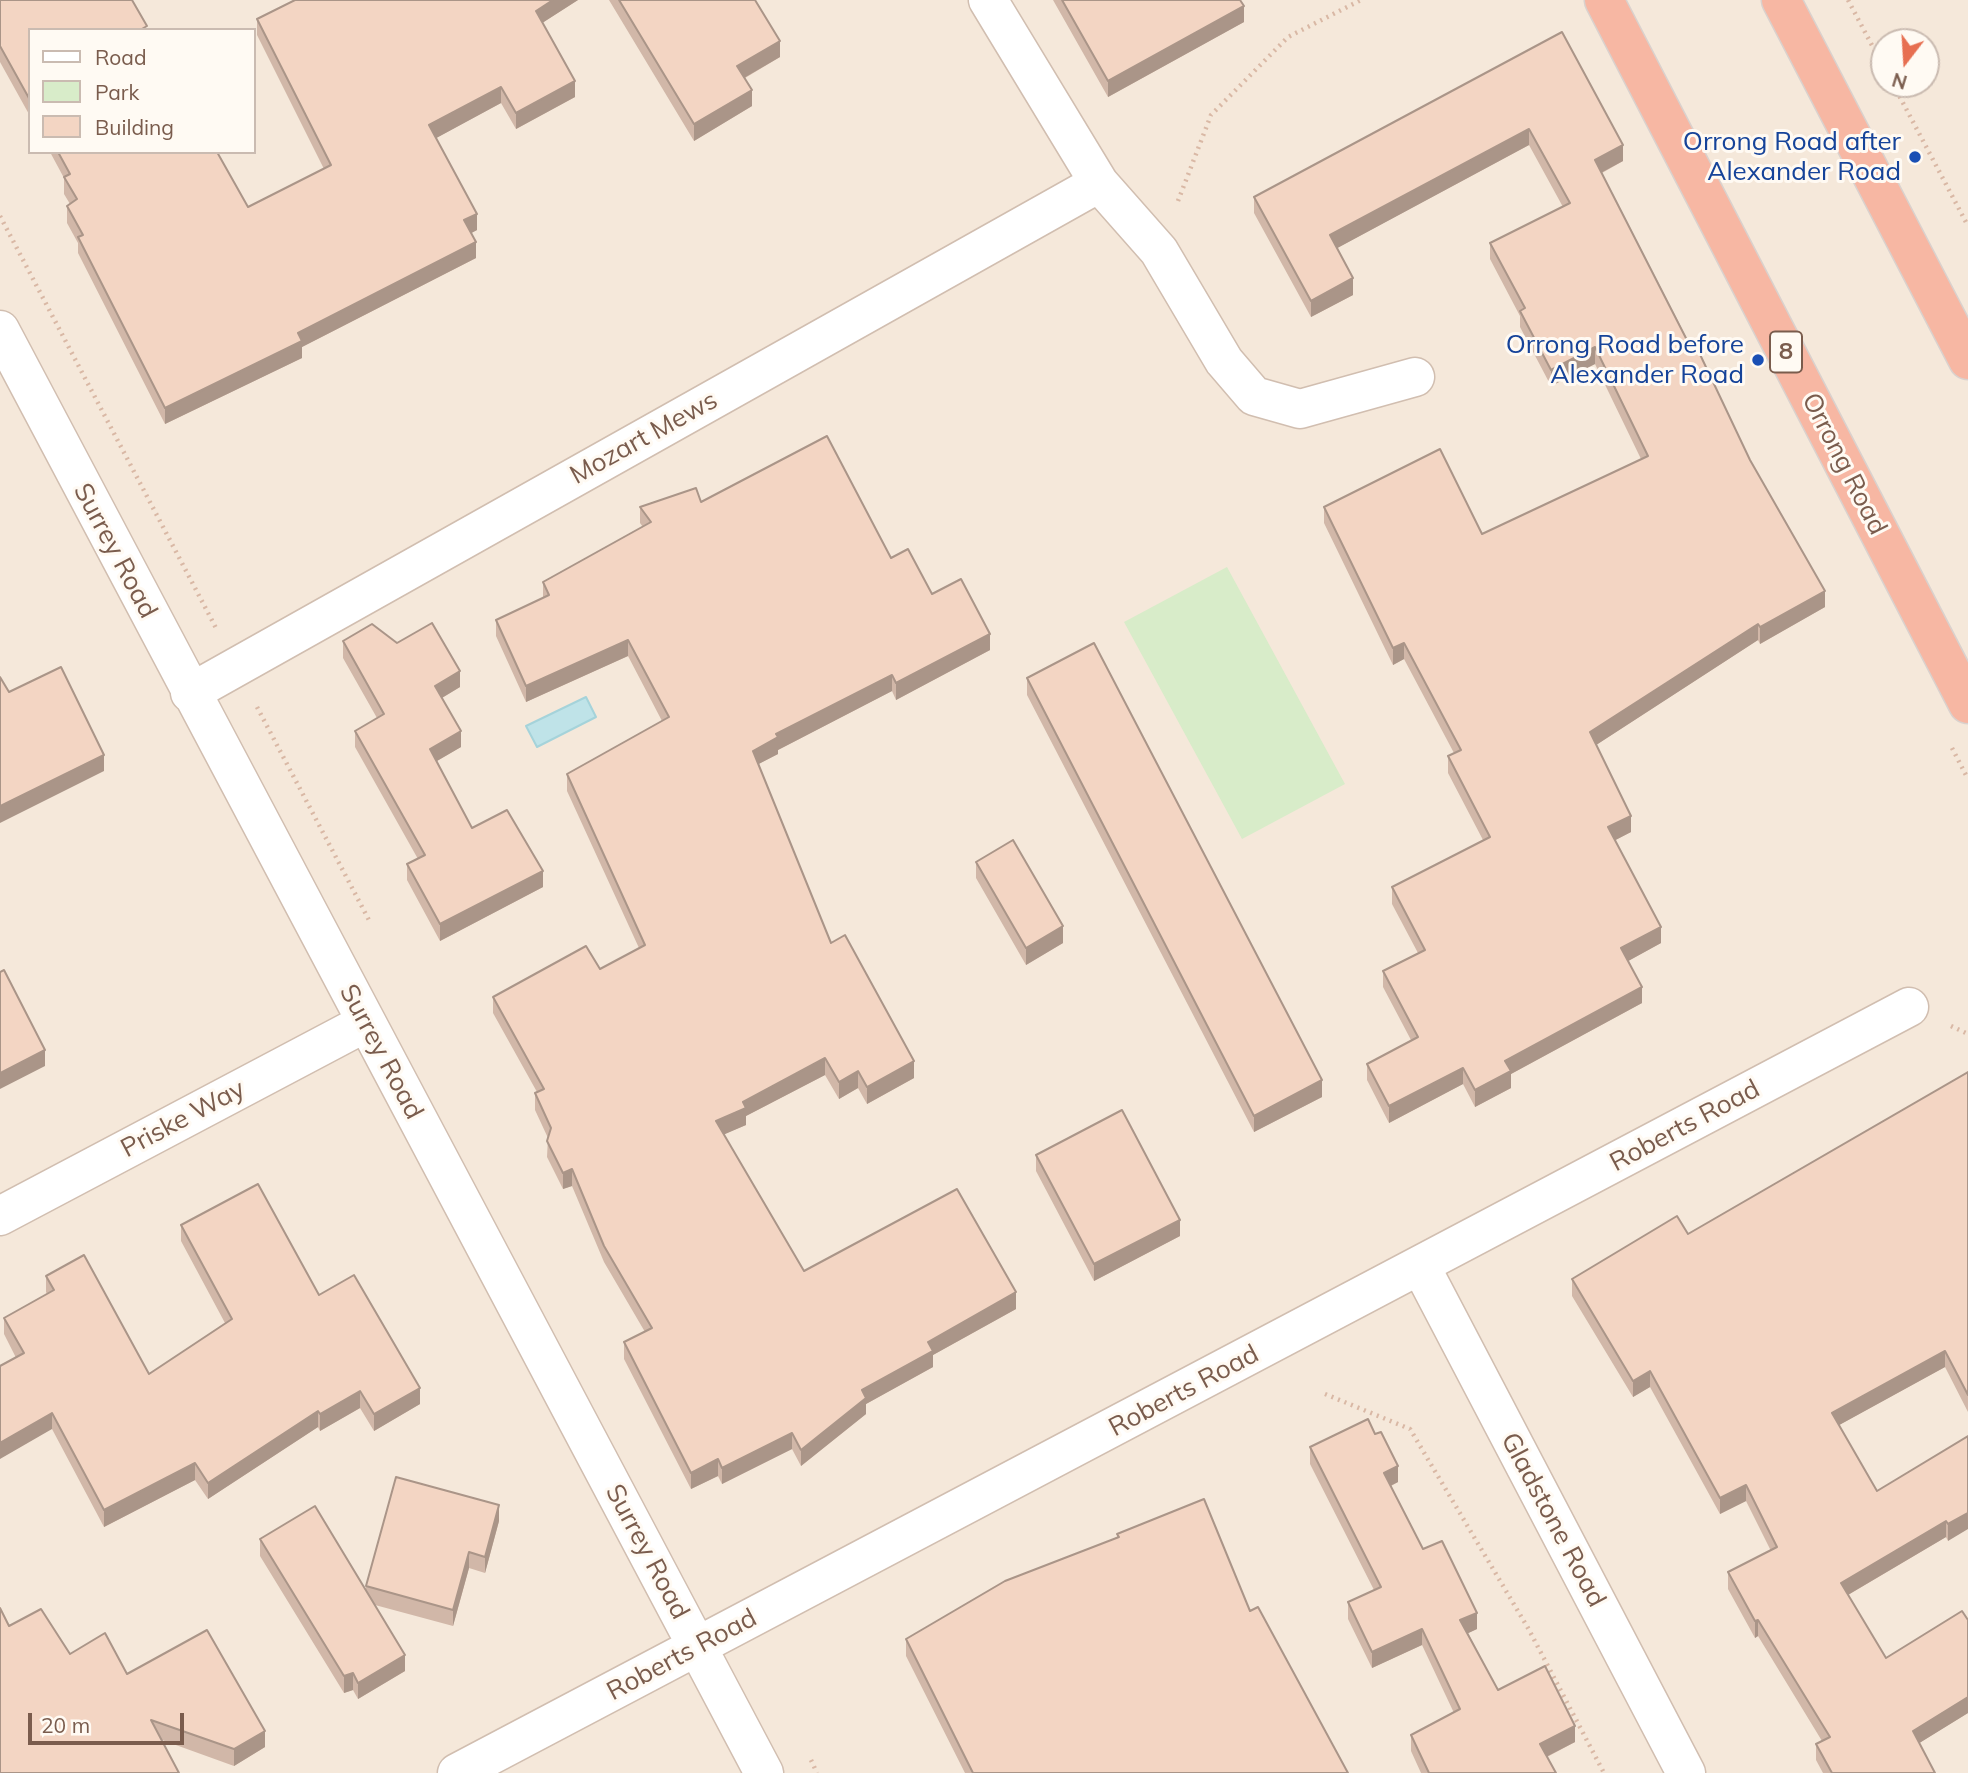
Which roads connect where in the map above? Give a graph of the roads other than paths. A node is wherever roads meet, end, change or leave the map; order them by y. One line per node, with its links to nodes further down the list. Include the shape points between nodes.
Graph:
1 (988, 0): 4 (street)
2 (1604, 0): 9 (highway, Orrong Road / 8)
3 (1781, 0): 6 (highway)
4 (1099, 183): 7 (street, via 1159,251 1224,361 1254,396 1300,408); 8 (street, Mozart Mews)
5 (0, 330): 8 (street, Surrey Road)
6 (1968, 360)
7 (1415, 377)
8 (190, 693): 11 (street, Surrey Road)
9 (1968, 704)
10 (1909, 1007): 13 (street, Roberts Road)
11 (365, 1023): 12 (street, Priske Way); 14 (street, Surrey Road)
12 (0, 1216)
13 (1421, 1267): 14 (street, Roberts Road); 17 (street, Gladstone Road)
14 (697, 1647): 15 (street, Roberts Road); 16 (street, Surrey Road)
15 (457, 1773)
16 (764, 1773)
17 (1686, 1773)

